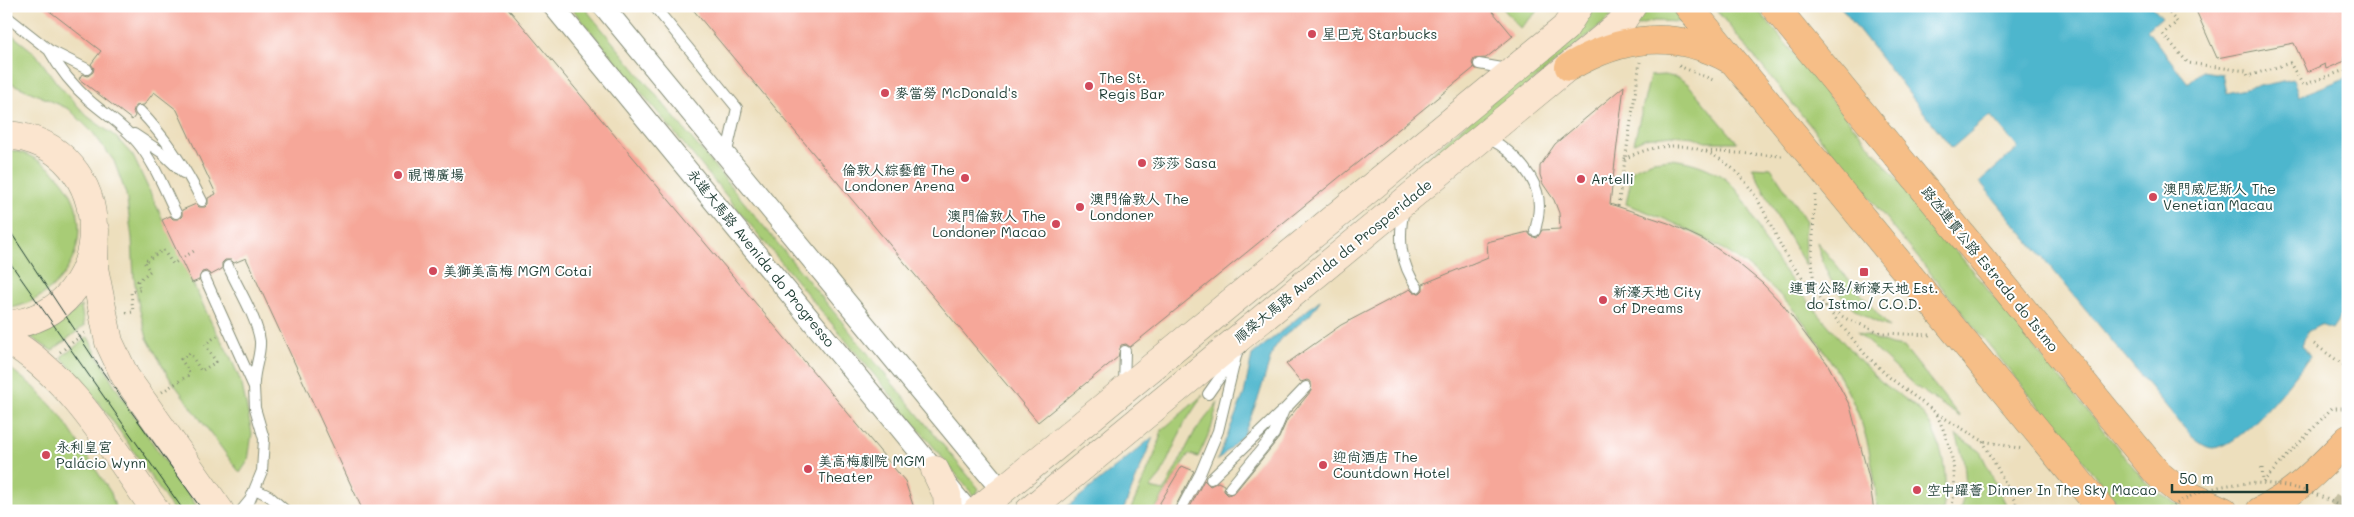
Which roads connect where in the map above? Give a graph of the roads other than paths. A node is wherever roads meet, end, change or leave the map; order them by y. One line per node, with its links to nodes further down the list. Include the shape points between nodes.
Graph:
1 (553, 6): 43 (street, 永進大馬路 Avenida do Progresso)
2 (603, 6): 20 (street)
3 (654, 6): 20 (lane, via 737,108)
4 (1579, 6): 14 (street, via 1565,28)
5 (1632, 6): 12 (street, 順榮大馬路 Avenida da Prosperidade, via 1620,24)
6 (1688, 6): 10 (main road)
7 (1774, 6): 58 (main road, 路氹連貫公路 Estrada do Istmo, via 2158,474 2178,491)
8 (6, 16): 9 (lane)
9 (49, 50): 13 (lane); 16 (lane, via 72,83)
10 (1735, 63): 12 (main road, via 1708,48 1661,39 1636,40 1613,46 1590,54); 57 (main road)
11 (1479, 64): 14 (lane)
12 (1569, 67): 17 (street, 順榮大馬路 Avenida da Prosperidade)
13 (87, 69)
14 (1514, 70): 21 (street)
15 (140, 111): 22 (lane, via 164,136)
16 (124, 128): 22 (lane, via 161,152); 25 (lane, via 152,165)
17 (1491, 130): 19 (lane); 19 (lane, via 1503,140); 24 (street, 順榮大馬路 Avenida da Prosperidade)
18 (11, 134): 26 (street, via 51,149 75,170 90,198)
19 (1509, 151): 27 (lane, via 1535,184 1539,200)
20 (726, 156): 47 (street)
21 (1385, 176): 24 (street); 38 (street)
22 (194, 186): 23 (lane)
23 (202, 201)
24 (1406, 201): 30 (lane, via 1400,240 1405,267); 31 (street, 順榮大馬路 Avenida da Prosperidade)
25 (176, 213)
26 (95, 230): 32 (street, via 90,261 75,289 52,311 23,324); 49 (street, via 94,268 109,342 125,376)
27 (1535, 230)
28 (228, 266): 36 (lane, via 257,328 260,342)
29 (205, 278): 36 (lane)
30 (1417, 287)
31 (1268, 314): 35 (lane); 41 (street, 順榮大馬路 Avenida da Prosperidade)
32 (6, 325)
33 (6, 339): 48 (street, via 48,369 82,405)
34 (1125, 351): 38 (lane)
35 (1237, 352): 39 (lane); 56 (lane, via 1218,432)
36 (254, 387): 46 (lane, via 255,408 264,439 262,471)
37 (1306, 388): 40 (lane)
38 (1123, 391): 47 (street)
39 (1208, 394)
40 (1284, 410): 44 (lane); 45 (lane, via 1274,434)
41 (1118, 437): 47 (street, via 1062,461); 55 (street, 順榮大馬路 Avenida da Prosperidade)
42 (2348, 439): 59 (main road, via 2303,485)
43 (935, 470): 52 (street, via 947,495); 53 (street, 永進大馬路 Avenida do Progresso)
44 (1210, 479)
45 (1230, 488)
46 (255, 489): 50 (lane); 51 (lane)
47 (1002, 501): 54 (street)
48 (156, 511)
49 (220, 511)
50 (242, 511)
51 (286, 511)
52 (948, 511)
53 (968, 511)
54 (977, 511)
55 (1029, 511)
56 (1180, 511)
57 (2103, 511)
58 (2224, 511)
59 (2260, 511)

